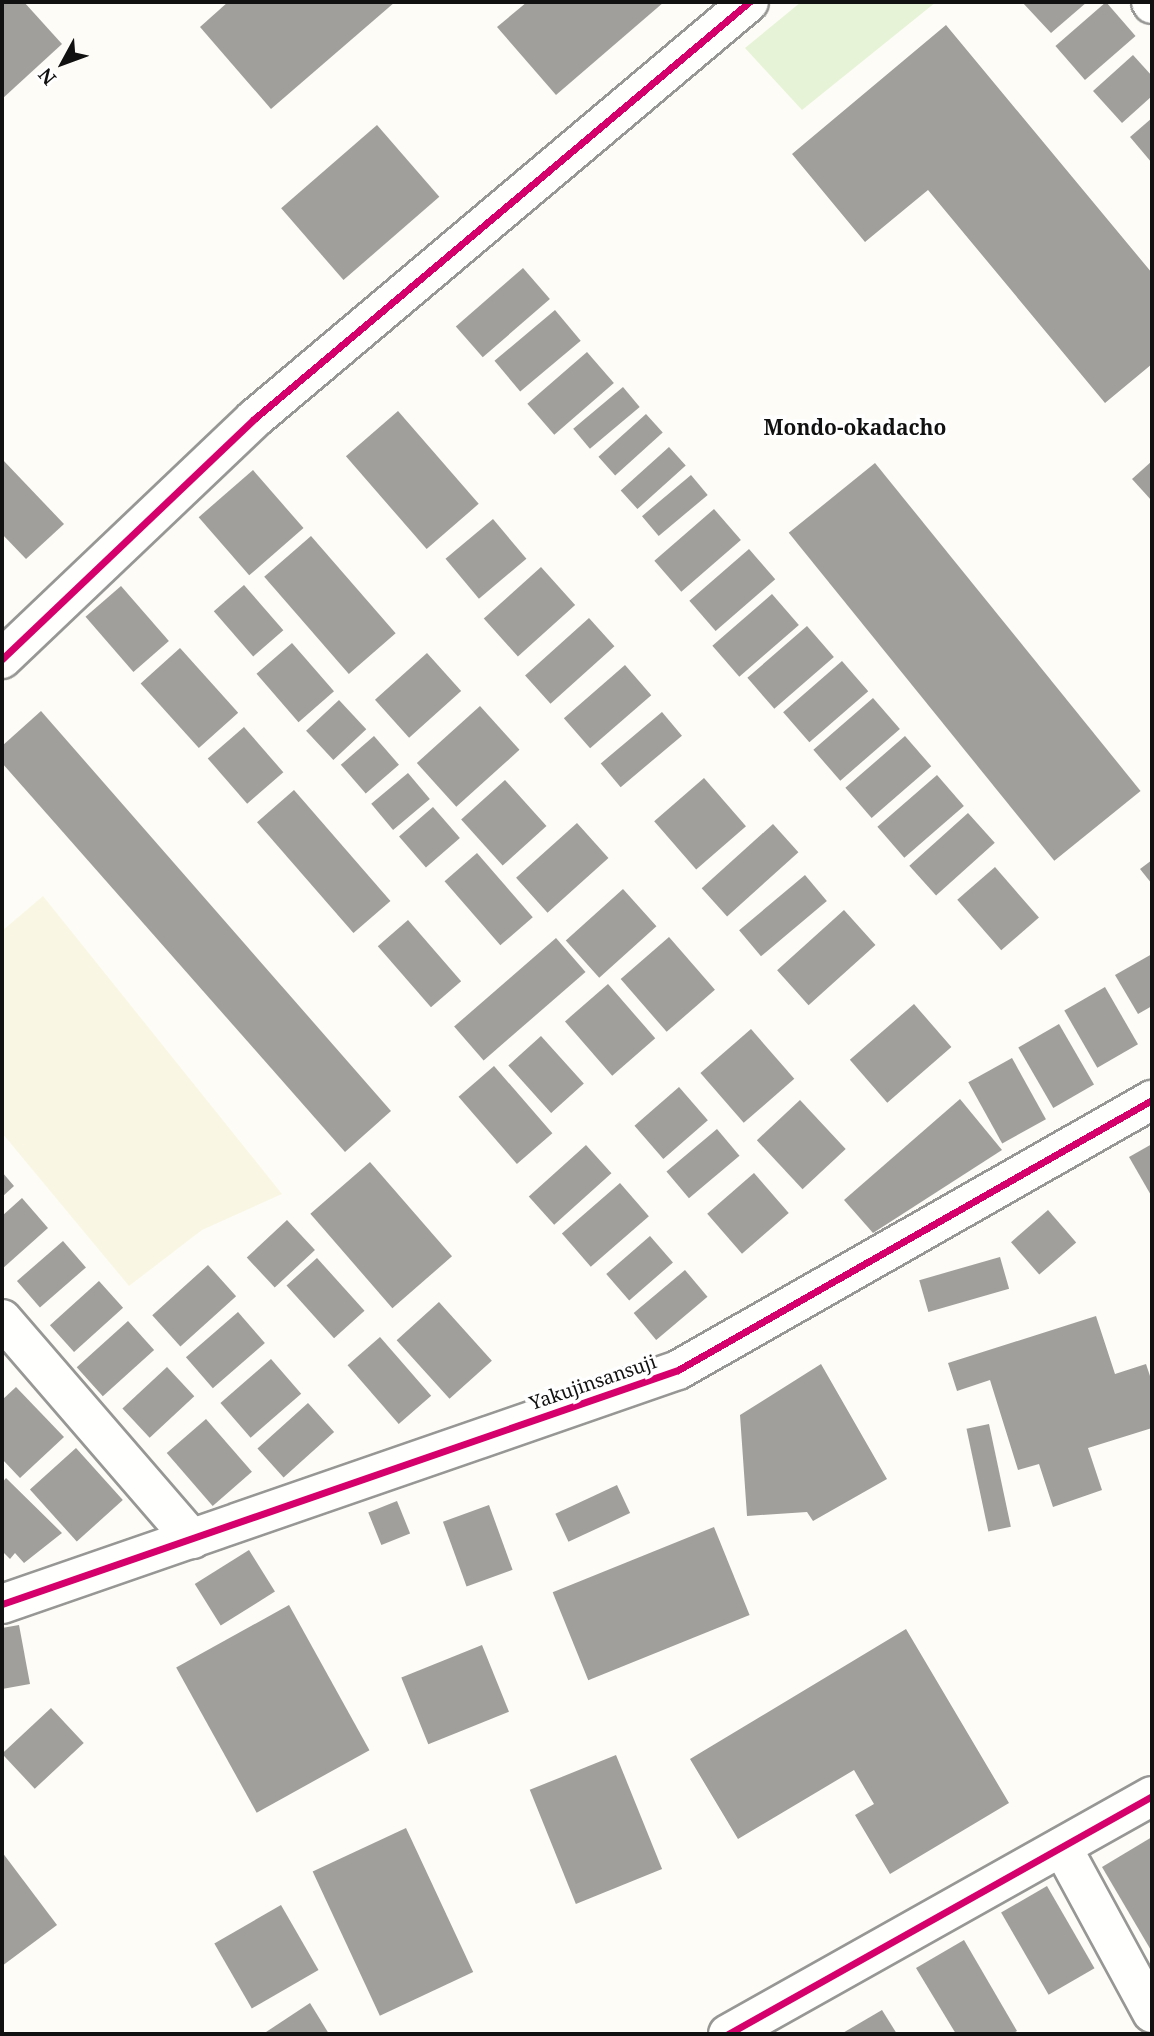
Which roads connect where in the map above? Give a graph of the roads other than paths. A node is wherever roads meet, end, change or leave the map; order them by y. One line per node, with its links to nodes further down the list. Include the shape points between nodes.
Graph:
1 (749, 2): 2 (street, via 254,419)
2 (2, 659)
3 (1152, 1100): 5 (street, Yakujinsansuji, via 678,1370)
4 (2, 1319): 5 (street)
5 (192, 1539): 6 (street, Yakujinsansuji)
6 (3, 1602)
7 (1152, 1796): 8 (street)
8 (1062, 1847): 9 (street); 10 (street)
9 (1152, 2012)
10 (728, 2034)

